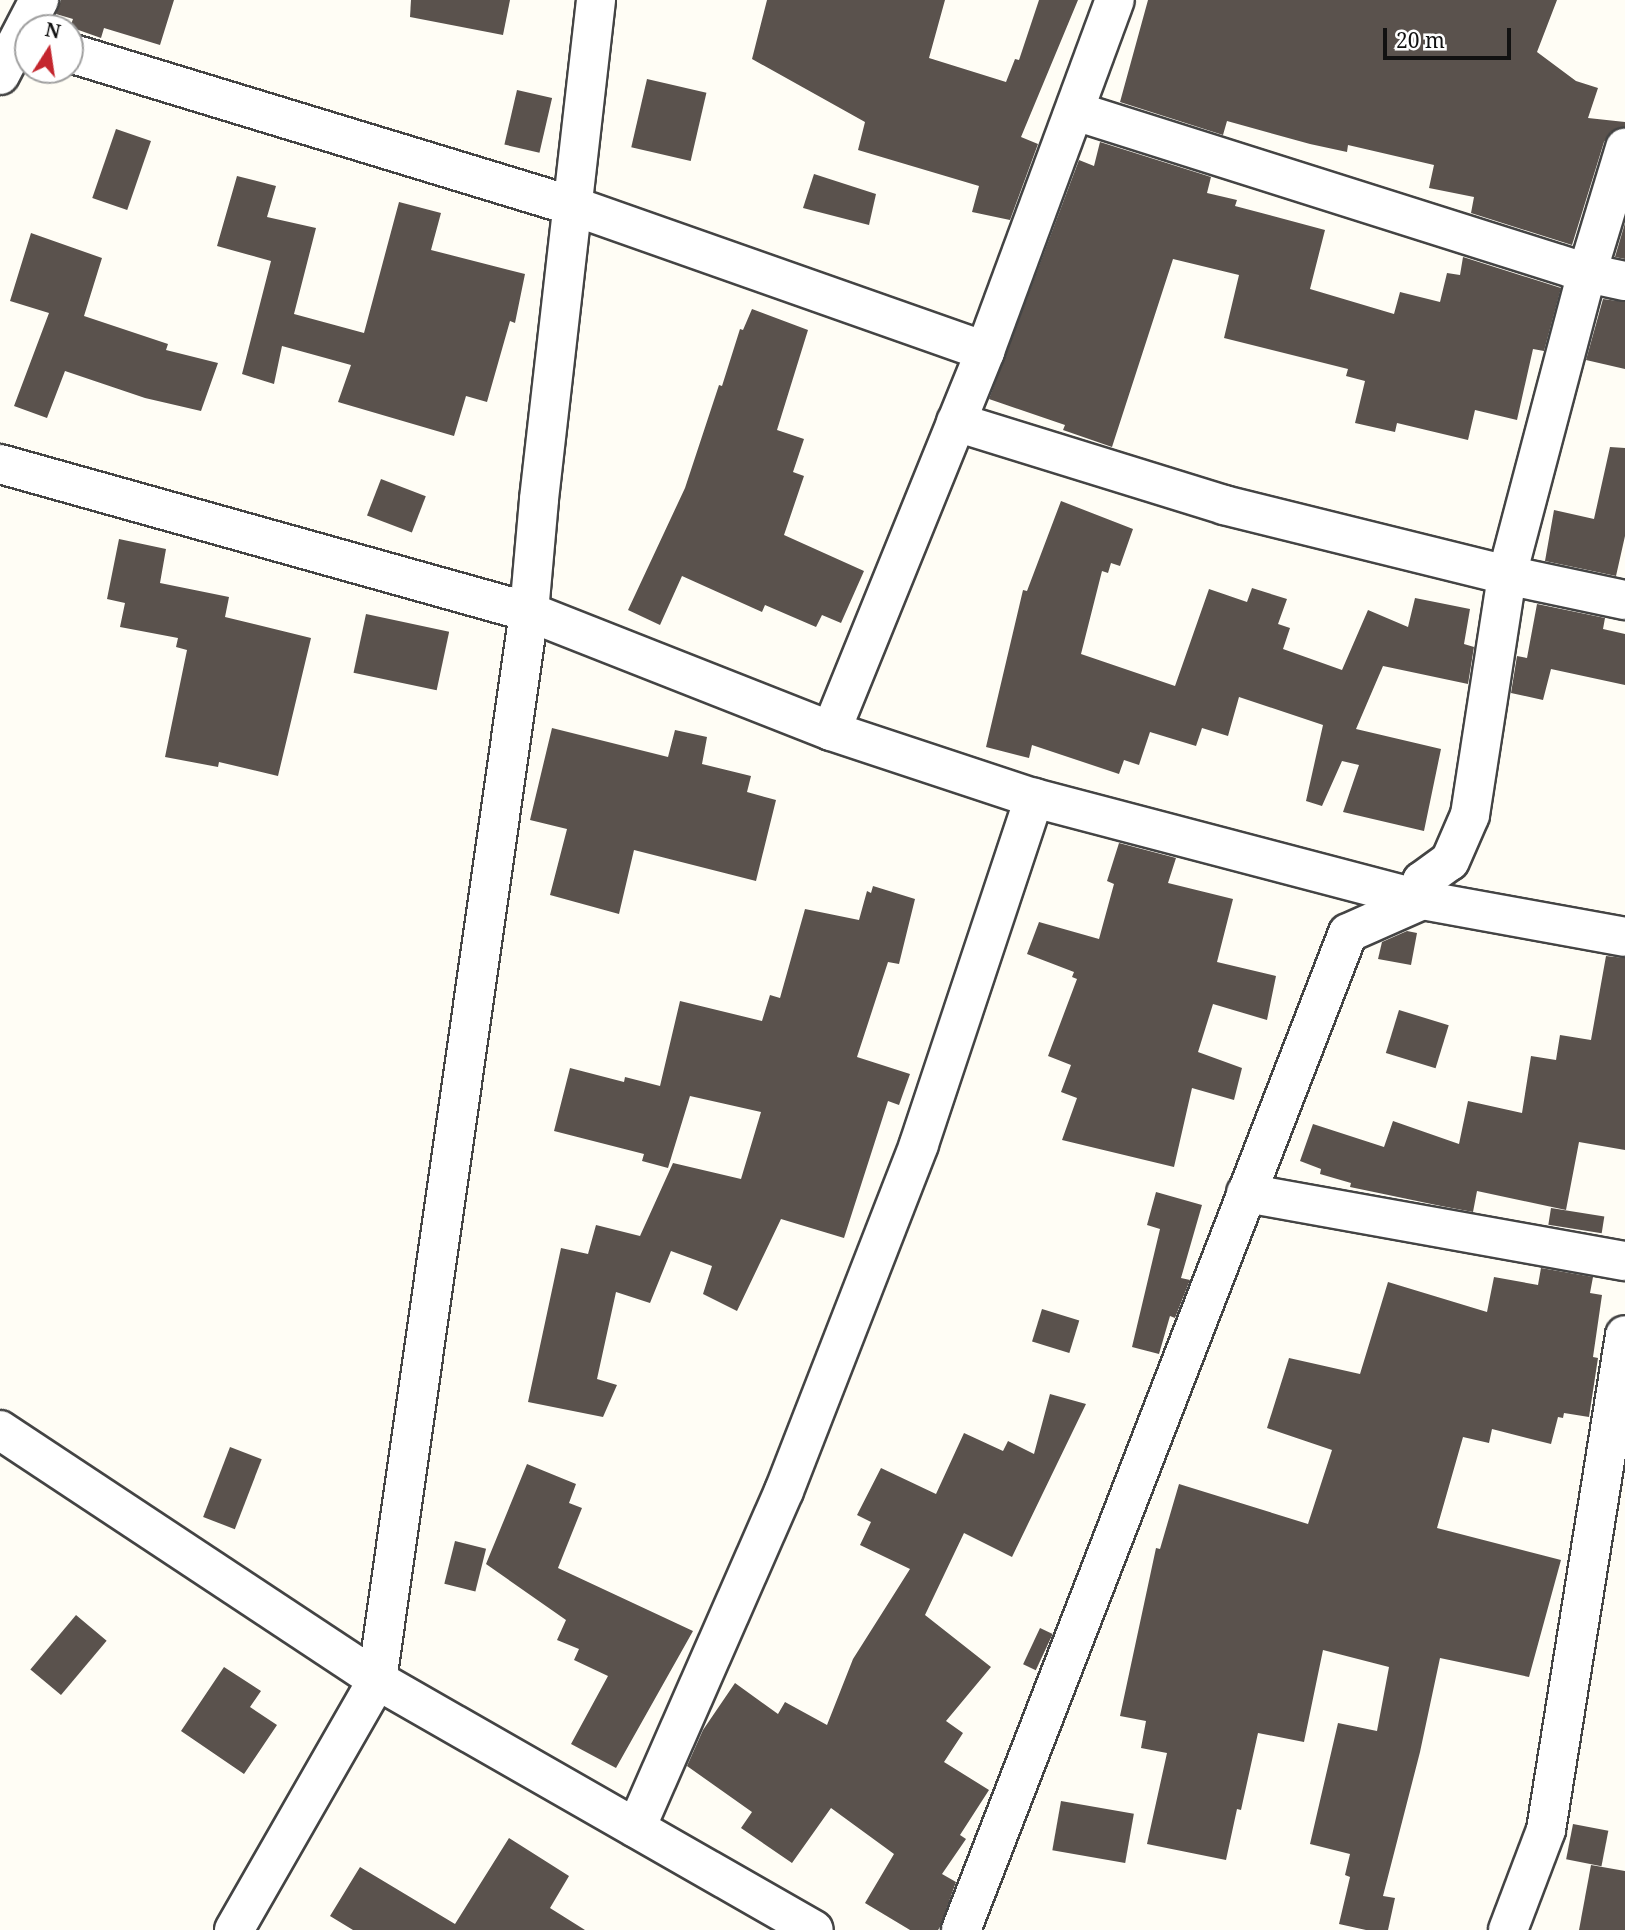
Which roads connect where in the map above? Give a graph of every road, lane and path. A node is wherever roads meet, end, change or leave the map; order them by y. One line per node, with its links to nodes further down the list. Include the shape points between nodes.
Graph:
1 (596, 0): 8 (street)
2 (1115, 0): 6 (street)
3 (14, 41): 5 (street)
4 (84, 57): 8 (street)
5 (0, 75)
6 (1075, 111): 9 (street); 11 (street)
7 (1625, 148): 9 (street)
8 (573, 206): 11 (street); 16 (street)
9 (1587, 273): 10 (street); 14 (street)
10 (1625, 281)
11 (985, 351): 12 (street)
12 (956, 422): 14 (street, via 1224,505); 17 (street)
13 (0, 464): 16 (street)
14 (1507, 575): 15 (street); 20 (street, via 1470,815 1450,862 1422,881)
15 (1625, 600)
16 (529, 612): 17 (street); 26 (street)
17 (831, 731): 18 (street)
18 (1034, 798): 19 (street); 27 (street, via 919,1144 784,1491)
19 (1384, 890): 20 (street); 30 (street, via 1071,1686)
20 (1422, 900): 21 (street); 22 (street, via 1348,933)
21 (1625, 937)
22 (1245, 1194): 23 (street); 30 (street)
23 (1625, 1261)
24 (1625, 1335): 31 (street, via 1546,1830)
25 (0, 1430): 26 (street)
26 (377, 1680): 27 (street); 28 (street)
27 (636, 1829): 29 (street)
28 (234, 1930)
29 (814, 1930)
30 (963, 1930)
31 (1508, 1930)

